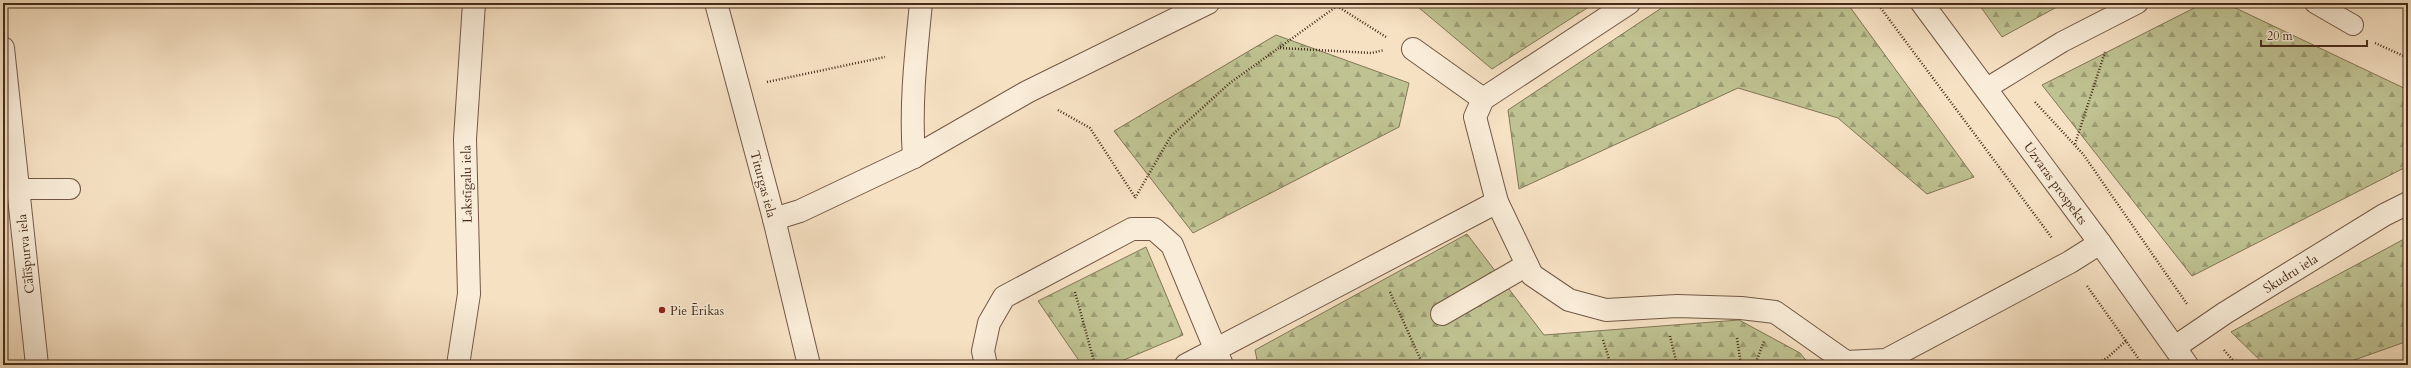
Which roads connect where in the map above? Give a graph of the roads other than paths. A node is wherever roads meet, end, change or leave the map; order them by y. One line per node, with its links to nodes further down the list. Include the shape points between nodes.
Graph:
1 (474, 3): 26 (street, Lakstīgalu iela, via 465,139 469,294)
2 (716, 3): 19 (street, Titurgas iela)
3 (921, 3): 14 (street, via 915,65 912,132)
4 (1208, 3): 14 (street, via 1027,92)
5 (1629, 3): 13 (street)
6 (1922, 3): 12 (street, Uzvaras prospekts)
7 (2138, 3): 12 (lane, via 2062,42)
8 (2315, 3): 9 (lane)
9 (2353, 25)
10 (3, 48): 15 (street, Cālīšpurva iela)
11 (1407, 48): 13 (street)
12 (1987, 88): 20 (street, Uzvaras prospekts)
13 (1483, 99): 17 (street, via 1475,117)
14 (914, 157): 19 (street, via 800,212)
15 (18, 189): 16 (lane); 25 (street, Cālīšpurva iela)
16 (70, 189)
17 (1497, 202): 21 (street); 24 (street, via 1378,264)
18 (2408, 203): 23 (street, Skudru iela, via 2205,327)
19 (774, 219): 27 (street, Titurgas iela)
20 (2100, 243): 21 (street, via 2070,262 1886,360 1846,362 1775,312 1677,306 1606,310 1569,300 1532,274); 23 (street, Uzvaras prospekts)
21 (1527, 265): 22 (street)
22 (1442, 314)
23 (2181, 356)
24 (1219, 358): 28 (street, via 1172,245 1154,229 1132,229 1004,297 989,323 983,351); 29 (street)
25 (37, 365)
26 (458, 365)
27 (809, 365)
28 (986, 365)
29 (1186, 365)

